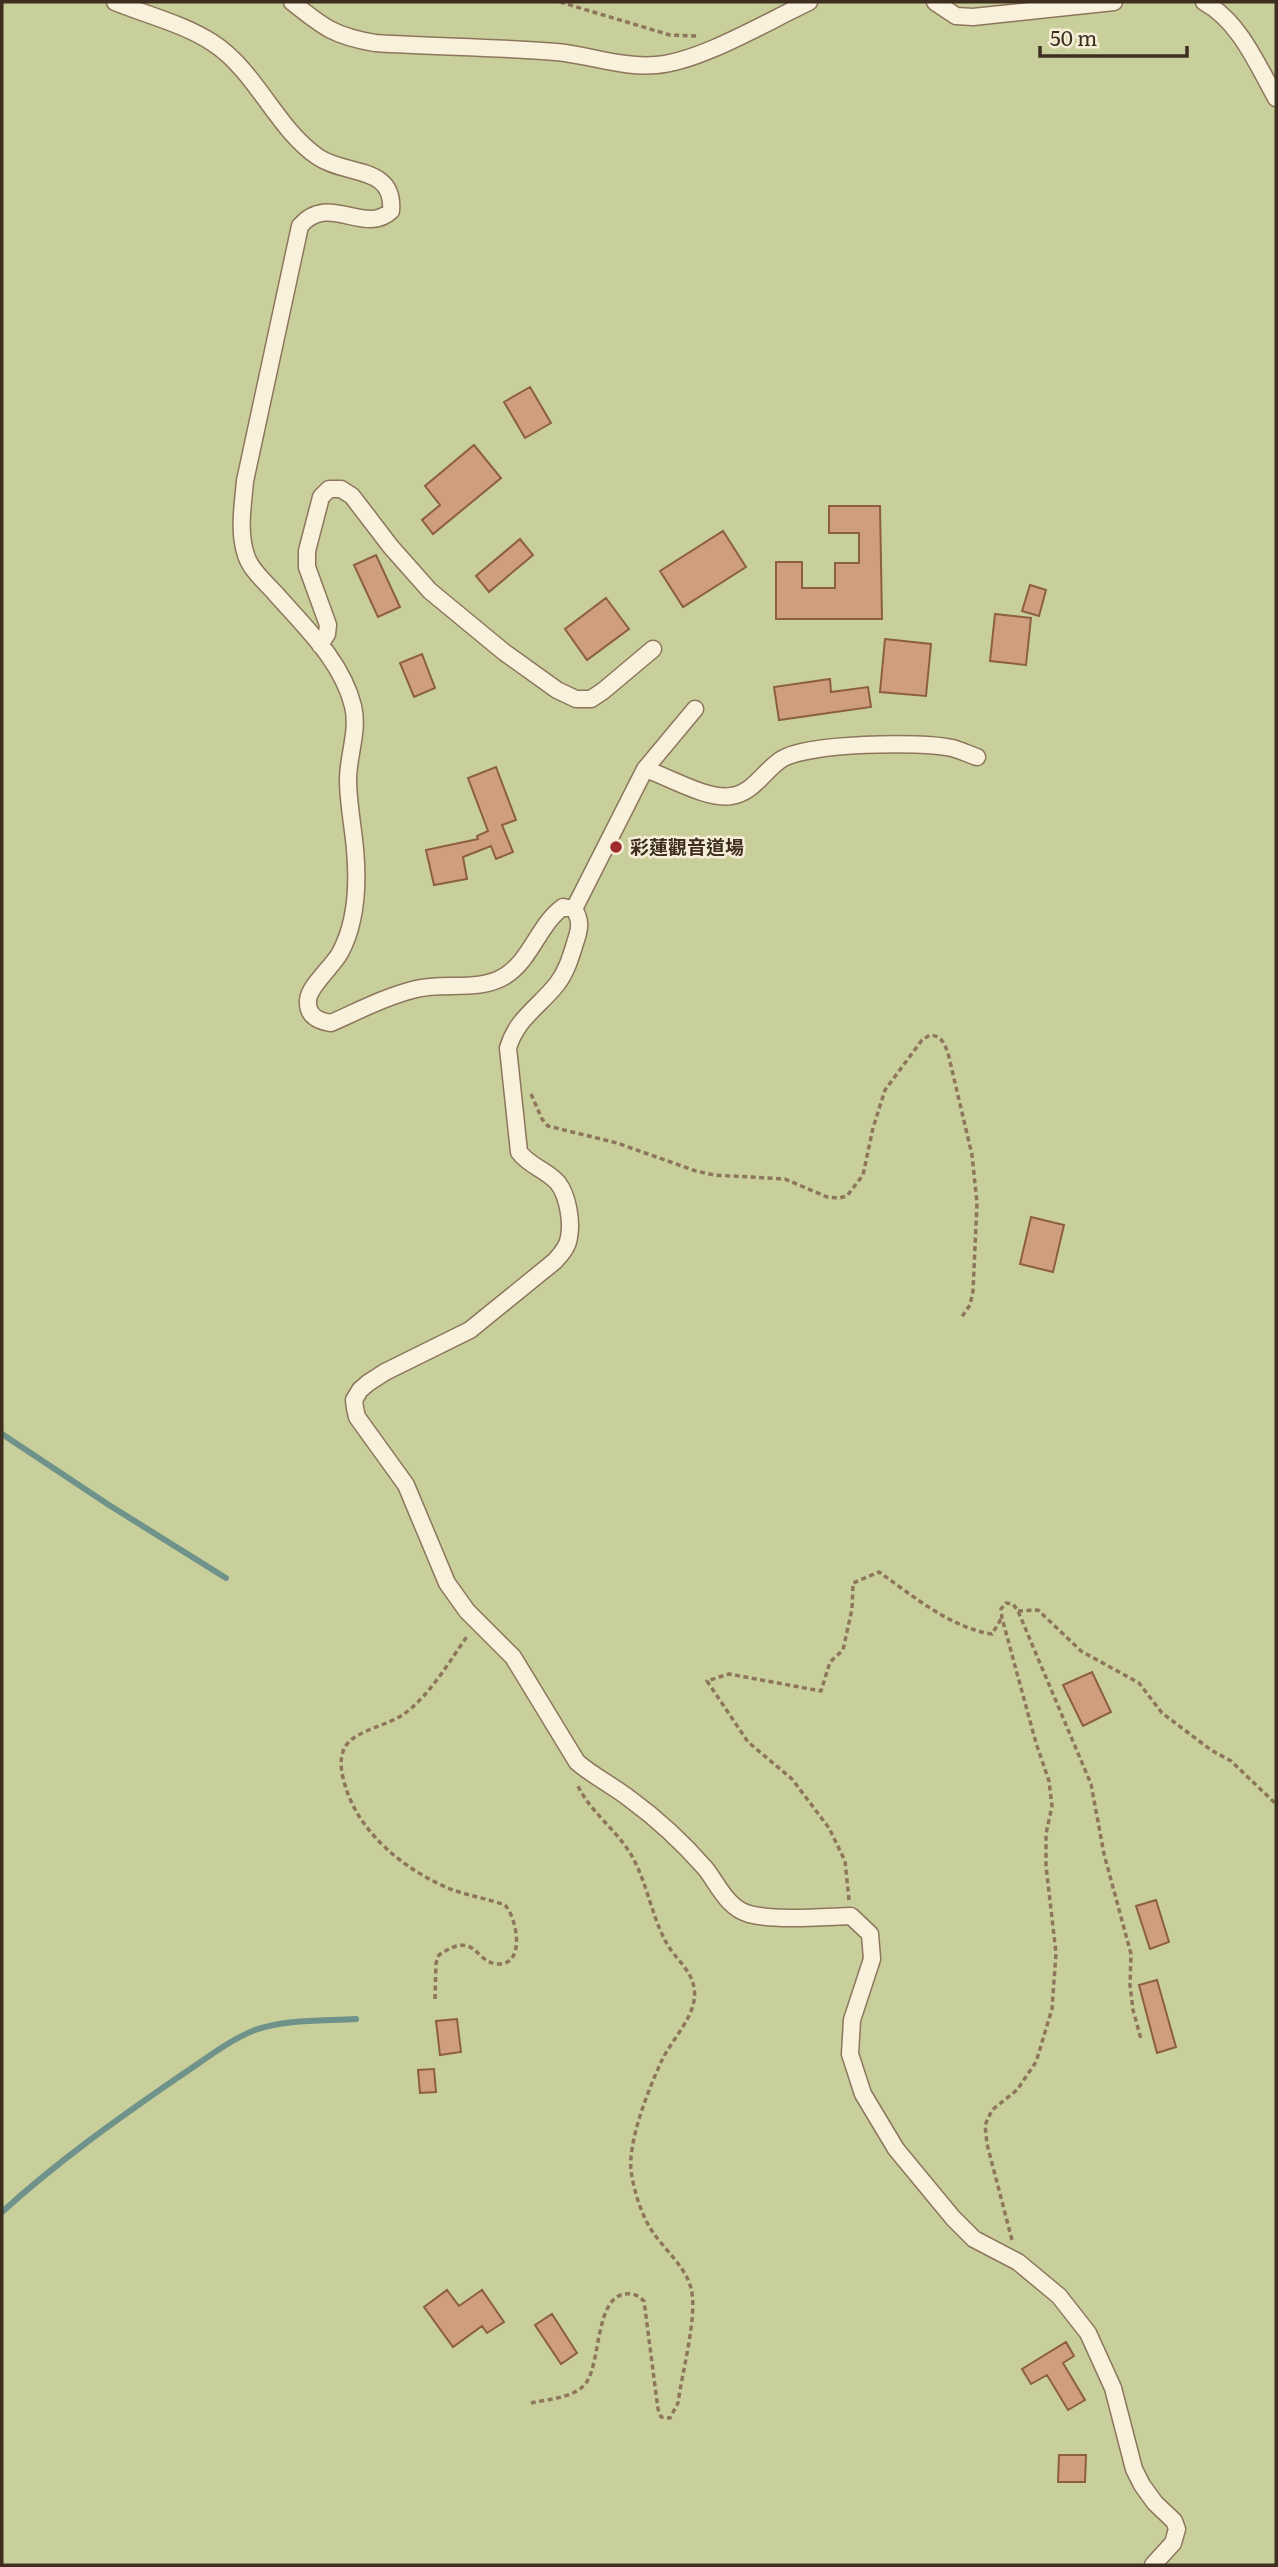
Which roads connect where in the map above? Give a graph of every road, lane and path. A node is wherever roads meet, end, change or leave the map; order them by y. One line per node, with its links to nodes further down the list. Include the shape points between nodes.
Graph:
1 (115, 2): 10 (street, via 214,43 237,63 273,112 318,157 368,174 385,184 392,197 391,211 383,218 318,213 300,226 245,481 242,520 247,558)
2 (292, 2): 4 (street, via 331,32 353,39 556,52 626,65 658,65 737,37)
3 (560, 2): 8 (path, via 670,35)
4 (809, 2)
5 (935, 2): 6 (street, via 956,16 973,17)
6 (1114, 2)
7 (1204, 2): 9 (street, via 1219,10 1242,39)
8 (703, 36)
9 (1276, 98)
10 (320, 645): 11 (street, via 328,625 307,567 307,551 321,497 329,489 341,489 352,496 430,592 504,652 566,694 591,699); 15 (street, via 337,669 353,706 355,731 348,779 357,871 349,932 308,999 309,1011 318,1021 331,1023 418,988 492,982 506,976 554,913 563,907)
11 (653, 649)
12 (695, 709): 14 (street)
13 (976, 757): 14 (street, via 931,744 794,752 741,794 728,797)
14 (645, 769): 15 (street)
15 (574, 909): 16 (street, via 579,930 569,964 512,1035)
16 (510, 1077): 17 (path, via 525,1081 548,1126 617,1143 696,1171 785,1179 839,1198 847,1196 863,1175 885,1090 922,1040 937,1036 948,1053 972,1155 978,1203 973,1291); 20 (street, via 519,1152 558,1184 565,1197 570,1224 564,1251 486,1319 385,1372 354,1399 357,1417 406,1485 447,1583)
17 (961, 1318)
18 (1018, 1611): 19 (path, via 1013,1604 1006,1604); 22 (path, via 1038,1611 1082,1651 1139,1683 1162,1713 1231,1761); 25 (path, via 1091,1784 1131,1954 1130,1985)
19 (1002, 1618): 23 (path, via 992,1634 978,1632 879,1572 853,1583 843,1650 830,1662 821,1691 729,1674 707,1681 748,1742 792,1779 829,1828 845,1861); 26 (path, via 1049,1781 1052,1806 1046,1866 1056,1953 1052,2009 1036,2062 1017,2090 992,2110 985,2125)
20 (478, 1623): 21 (street, via 513,1657); 24 (path, via 412,1707 348,1743 342,1754 347,1795 365,1828 419,1873 453,1890 505,1905 516,1922 513,1954 500,1965 469,1946 459,1945 439,1955)
21 (577, 1762): 23 (street, via 680,1842 734,1906 747,1914); 27 (path, via 577,1786 633,1857 659,1929 695,1988 690,2011 662,2059 645,2103 631,2170 650,2229 687,2277 693,2300 678,2403 670,2418 661,2417 658,2409 645,2301 629,2293 620,2294 608,2305 587,2382 571,2394)
22 (1276, 1804)
23 (851, 1916): 26 (street, via 870,1934 872,1959 852,2020 850,2054 863,2094 896,2149 953,2218 974,2239)
24 (435, 1999)
25 (1141, 2039)
26 (1018, 2262): 28 (street, via 1059,2296 1088,2333 1113,2388 1138,2477 1174,2521 1177,2536)
27 (531, 2403)
28 (1153, 2565)

